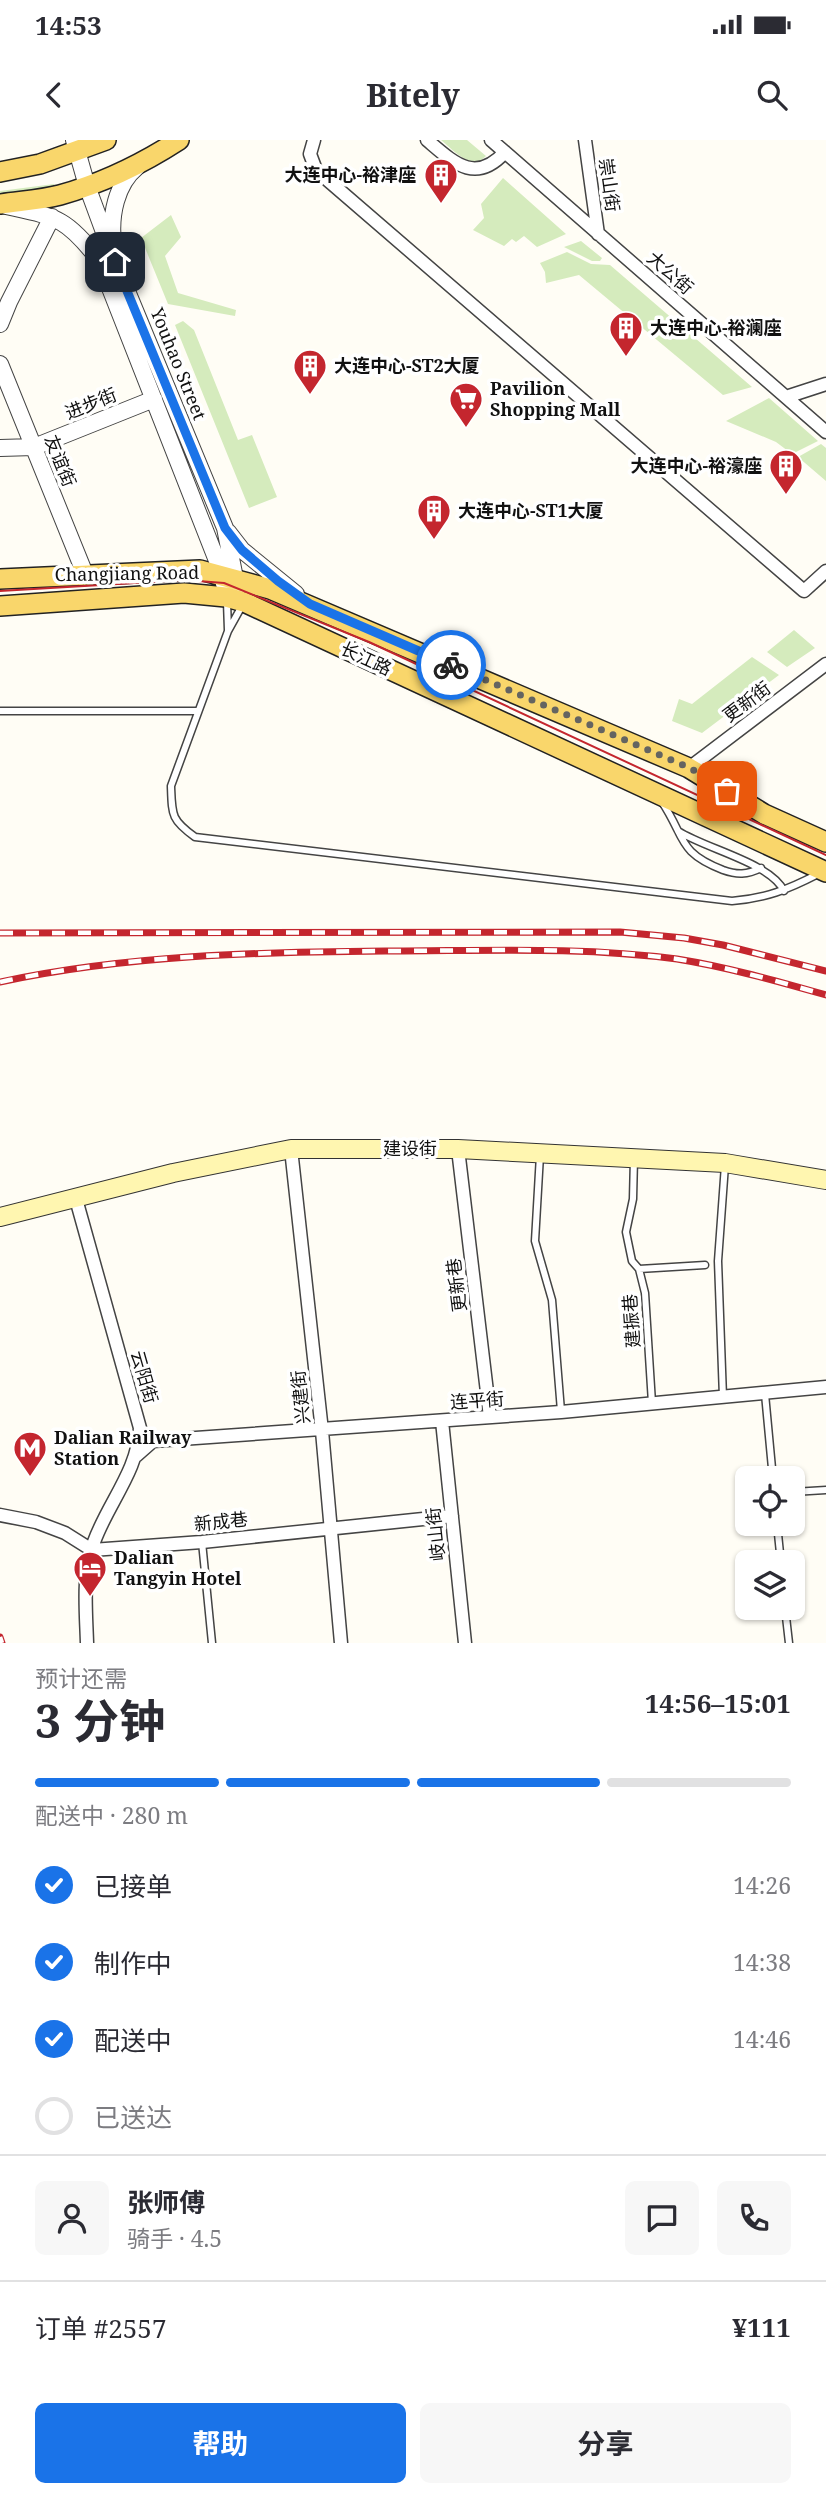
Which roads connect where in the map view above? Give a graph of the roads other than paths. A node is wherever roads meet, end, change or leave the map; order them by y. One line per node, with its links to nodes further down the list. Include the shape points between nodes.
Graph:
1 (106, 140): 7 (main road)
2 (179, 140): 9 (main road)
3 (314, 140): 25 (street, via 310,154 316,170 804,591)
4 (427, 140): 8 (street, via 463,168 480,169)
5 (491, 140): 8 (street, 大公街)
6 (585, 140): 14 (street, 崇山街)
7 (75, 146): 10 (main road, via 40,164); 11 (street, Youhao Street)
8 (505, 152): 14 (street, 大公街)
9 (142, 163): 11 (main road); 15 (street, via 124,181 116,202 111,227)
10 (0, 172)
11 (87, 186): 12 (main road, via 57,196); 15 (street, Youhao Street)
12 (0, 204): 13 (street, Youhao Street)
13 (52, 217): 16 (street); 20 (street, Youhao Street, via 80,235 99,260)
14 (598, 234): 19 (street, 大公街)
15 (115, 262): 24 (street, Youhao Street)
16 (0, 324)
17 (0, 364): 22 (street, 友谊街)
18 (826, 384): 19 (street)
19 (786, 397): 21 (street, 大公街)
20 (155, 399): 22 (street, 进步街); 27 (street, Youhao Street)
21 (826, 432)
22 (34, 447): 23 (street, 进步街); 26 (street, 友谊街)
23 (0, 448)
24 (225, 528): 27 (street, Youhao Street); 30 (street, via 242,550)
25 (826, 571)
26 (85, 574): 27 (main road, Changjiang Road, via 200,570); 28 (main road, Changjiang Road)
27 (229, 578): 29 (street, Youhao Street, via 238,594); 30 (main road, Changjiang Road)
28 (0, 579)
29 (235, 600): 31 (main road, 长江路, via 184,593); 32 (lane); 32 (lane); 37 (main road, 长江路)
30 (310, 604): 36 (main road, Changjiang Road)
31 (0, 606)
32 (228, 631): 35 (lane)
33 (826, 664): 36 (street, 更新街)
34 (0, 711): 35 (lane)
35 (198, 711): 42 (lane, via 171,786 176,823 195,837 732,901)
36 (690, 768): 39 (main road, Changjiang Road, via 764,814)
37 (655, 794): 38 (lane); 41 (main road, 长江路)
38 (677, 830): 40 (lane); 40 (lane, via 697,858 741,874)
39 (824, 841)
40 (761, 868): 42 (lane)
41 (826, 871): 42 (lane)
42 (784, 891)
43 (291, 1149): 44 (main road, 建设街); 49 (main road, 建设街); 60 (street, 兴建街)
44 (458, 1149): 45 (main road, 建设街); 58 (street, 更新巷)
45 (540, 1153): 46 (main road, 建设街); 57 (lane, via 535,1241 552,1300)
46 (634, 1158): 47 (main road, 建设街); 52 (lane, 建振巷, via 626,1232 632,1261)
47 (725, 1163): 48 (main road, 建设街); 55 (lane, via 718,1261)
48 (826, 1180)
49 (76, 1199): 50 (main road, 建设街); 61 (street, 云阳街, via 140,1428)
50 (0, 1217)
51 (705, 1265): 52 (lane)
52 (639, 1269): 56 (lane, 建振巷, via 645,1293)
53 (826, 1387): 54 (street, 连平街)
54 (765, 1394): 55 (street, 连平街); 62 (lane)
55 (723, 1397): 56 (street, 连平街)
56 (652, 1403): 57 (street, 连平街)
57 (561, 1412): 58 (street, 连平街)
58 (490, 1417): 59 (street, 连平街)
59 (442, 1421): 60 (street, 连平街); 66 (street, 岐山街)
60 (323, 1431): 61 (street, 连平街, via 153,1441); 67 (street, 兴建街)
61 (136, 1457): 69 (street, 云阳街)
62 (772, 1466)
63 (826, 1490): 64 (lane)
64 (805, 1491)
65 (0, 1515): 69 (street, via 65,1533)
66 (452, 1517): 67 (street, 新成巷); 74 (street, 岐山街)
67 (331, 1528): 68 (street, 新成巷); 73 (street, 兴建街)
68 (202, 1542): 69 (street, 新成巷); 72 (lane)
69 (92, 1550): 71 (street, 云阳街, via 85,1581)
70 (786, 1620): 75 (lane)
71 (87, 1643)
72 (212, 1643)
73 (341, 1643)
74 (465, 1643)
75 (789, 1643)

